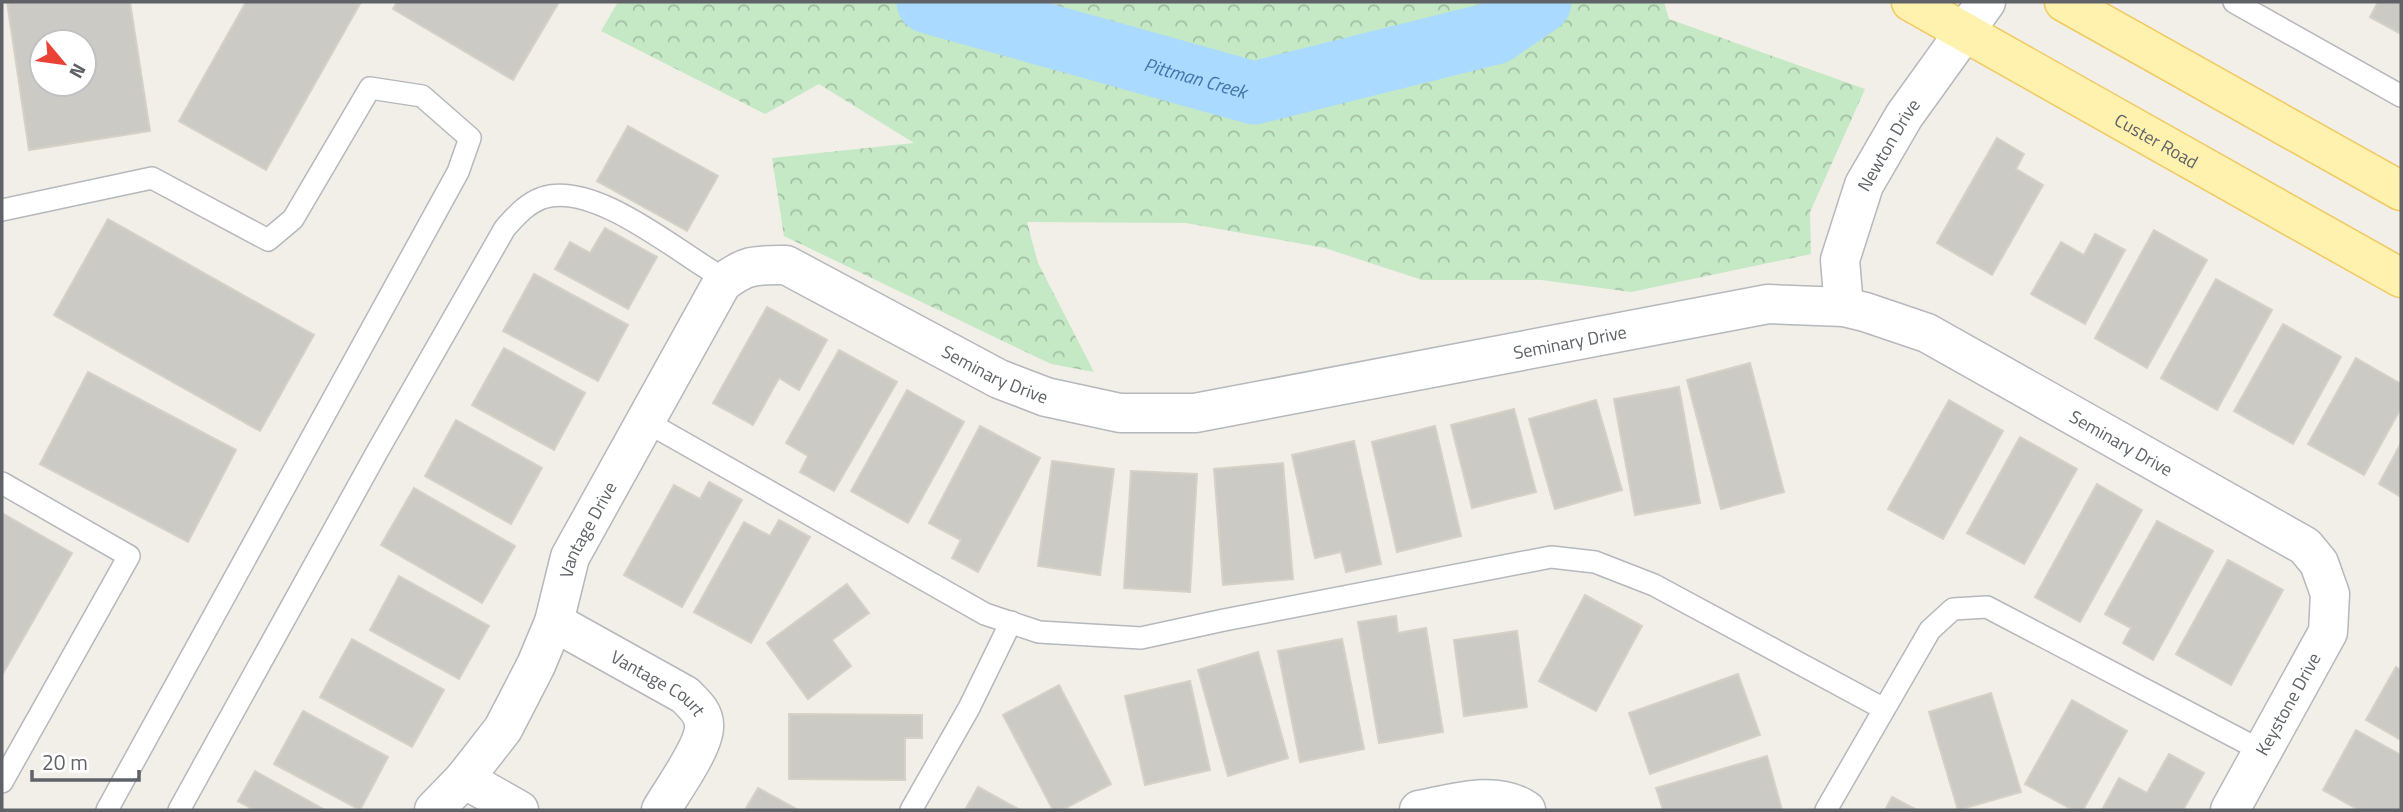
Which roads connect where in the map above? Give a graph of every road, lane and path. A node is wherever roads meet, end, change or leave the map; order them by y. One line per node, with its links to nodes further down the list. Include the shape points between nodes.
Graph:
1 (1911, 2): 4 (main road, Custer Road)
2 (2064, 2): 6 (main road)
3 (2234, 2): 5 (lane)
4 (1975, 17): 8 (main road, Custer Road); 10 (street, Newton Drive, via 1904,116 1864,185 1840,260)
5 (2401, 96)
6 (2401, 191)
7 (2, 210): 20 (lane, via 152,178 268,240 293,219 370,88 422,96 470,138 452,183)
8 (2401, 278)
9 (722, 283): 10 (street, Seminary Drive, via 757,265 786,265 999,379 1046,397 1120,413 1195,413 1768,304); 11 (street, Vantage Drive); 21 (lane, via 710,270 592,200 568,195 543,197 523,208 505,228 383,440)
10 (1844, 307): 13 (street, Seminary Drive, via 1927,333 2305,546 2319,563)
11 (646, 421): 14 (street, Vantage Drive, via 570,557); 15 (lane, via 985,614)
12 (2, 483): 19 (lane, via 129,556)
13 (2330, 594): 17 (street, Keystone Drive, via 2328,632)
14 (554, 622): 18 (street, Vantage Drive, via 503,729); 24 (street, Vantage Court, via 685,695 699,708 704,726 699,746)
15 (1010, 622): 16 (lane, via 1039,632 1141,638 1550,557 1595,562 1654,585); 25 (lane, via 970,708)
16 (1884, 709): 17 (lane, via 1930,631 1953,609 1987,607); 28 (lane)
17 (2262, 751): 29 (street, Keystone Drive)
18 (464, 779): 22 (street, Vantage Drive); 23 (street)
19 (2, 782)
20 (107, 810)
21 (178, 810)
22 (434, 810)
23 (519, 810)
24 (661, 810)
25 (911, 810)
26 (1419, 810): 27 (street, via 1497,799)
27 (1526, 810)
28 (1826, 810)
29 (2230, 810)

